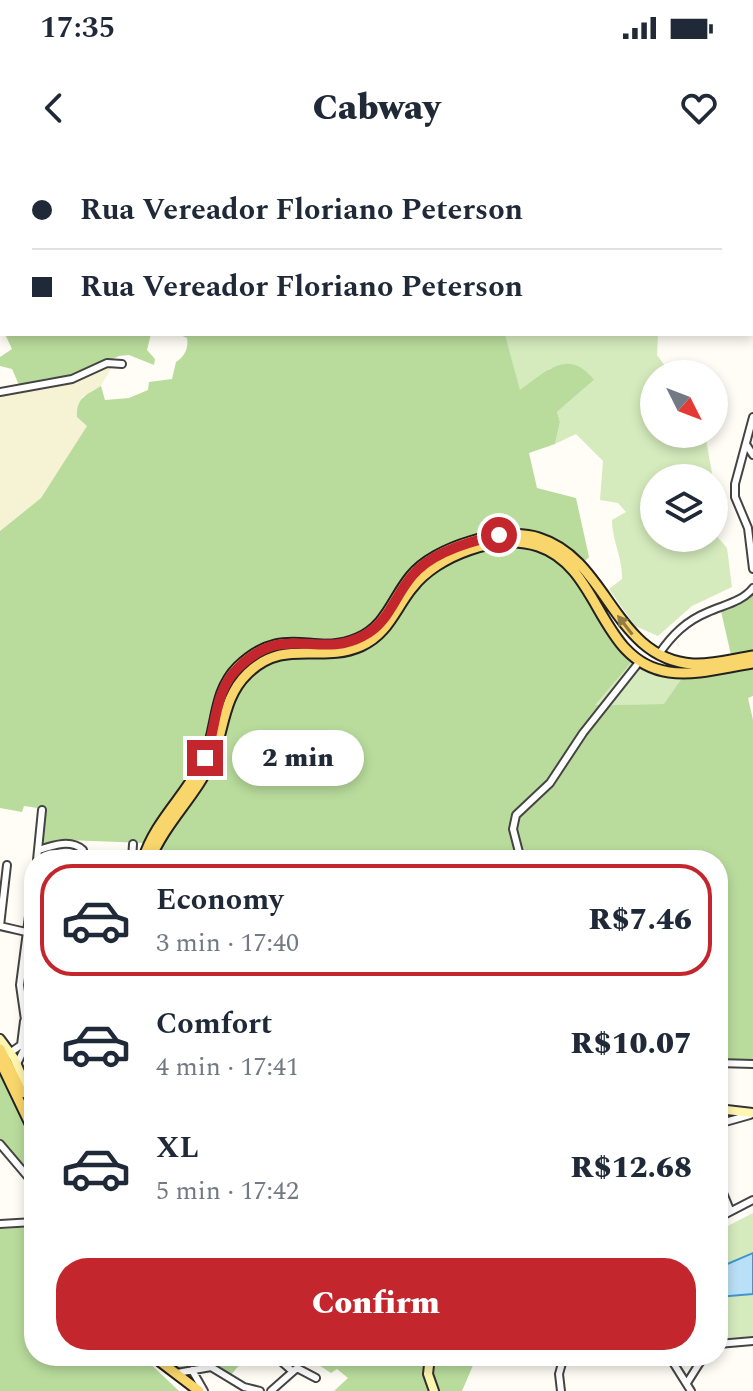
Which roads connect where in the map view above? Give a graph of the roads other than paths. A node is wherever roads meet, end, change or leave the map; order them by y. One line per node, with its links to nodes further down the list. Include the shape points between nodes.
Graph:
1 (122, 364): 2 (street, via 107,363 72,379)
2 (0, 392)
3 (753, 417): 4 (street)
4 (746, 444): 5 (street); 6 (street, via 735,497 748,528)
5 (753, 455)
6 (753, 569)
7 (753, 588): 9 (street, via 686,624)
8 (649, 649): 9 (main road); 11 (main road); 19 (main road, one-way to 19, via 625,627 580,563 548,541 499,535 444,554 416,571 384,619 364,636 332,645 286,642 238,668 220,694 205,758 158,825)
9 (659, 654): 10 (main road, via 698,664); 13 (main road)
10 (753, 656)
11 (640, 661): 13 (main road); 20 (main road, via 617,640 577,575 555,555 514,542 477,548 419,579 372,640 340,652 286,652 247,673 229,699 209,766); 21 (street, via 550,783 516,815 512,822)
12 (753, 663): 13 (main road, via 692,673)
13 (651, 667)
14 (42, 810): 16 (street)
15 (133, 844): 18 (street)
16 (39, 850): 17 (street, via 67,843)
17 (83, 850)
18 (133, 850)
19 (147, 850)
20 (155, 850)
21 (519, 850)
22 (7, 865): 23 (street)
23 (0, 926): 24 (street)
24 (24, 932)
25 (24, 951): 26 (street)
26 (23, 961): 27 (street)
27 (24, 1011)
28 (0, 1039): 32 (main road)
29 (24, 1042): 32 (street)
30 (24, 1045): 35 (street)
31 (0, 1049): 38 (main road)
32 (11, 1052): 35 (main road)
33 (0, 1061): 40 (main road)
34 (728, 1063): 36 (street)
35 (17, 1064): 37 (main road)
36 (753, 1064)
37 (24, 1080)
38 (24, 1098)
39 (728, 1110): 41 (main road)
40 (24, 1111)
41 (753, 1113): 42 (street)
42 (728, 1121)
43 (0, 1144): 44 (street)
44 (24, 1172)
45 (753, 1200): 47 (street)
46 (728, 1205): 47 (street)
47 (730, 1210)
48 (24, 1223): 49 (street)
49 (0, 1224)
50 (753, 1341): 51 (street)
51 (728, 1343)
52 (164, 1366): 60 (main road)
53 (286, 1366): 59 (street)
54 (429, 1366): 66 (main road)
55 (563, 1366): 67 (street)
56 (676, 1366): 62 (street)
57 (698, 1366): 62 (street)
58 (192, 1370): 60 (street); 63 (street); 64 (street, via 211,1367)
59 (291, 1370): 61 (street, via 300,1367); 65 (street)
60 (173, 1374): 63 (main road)
61 (316, 1378)
62 (687, 1383): 68 (street)
63 (202, 1391)
64 (260, 1391)
65 (271, 1391)
66 (434, 1391)
67 (561, 1391)
68 (691, 1391)

